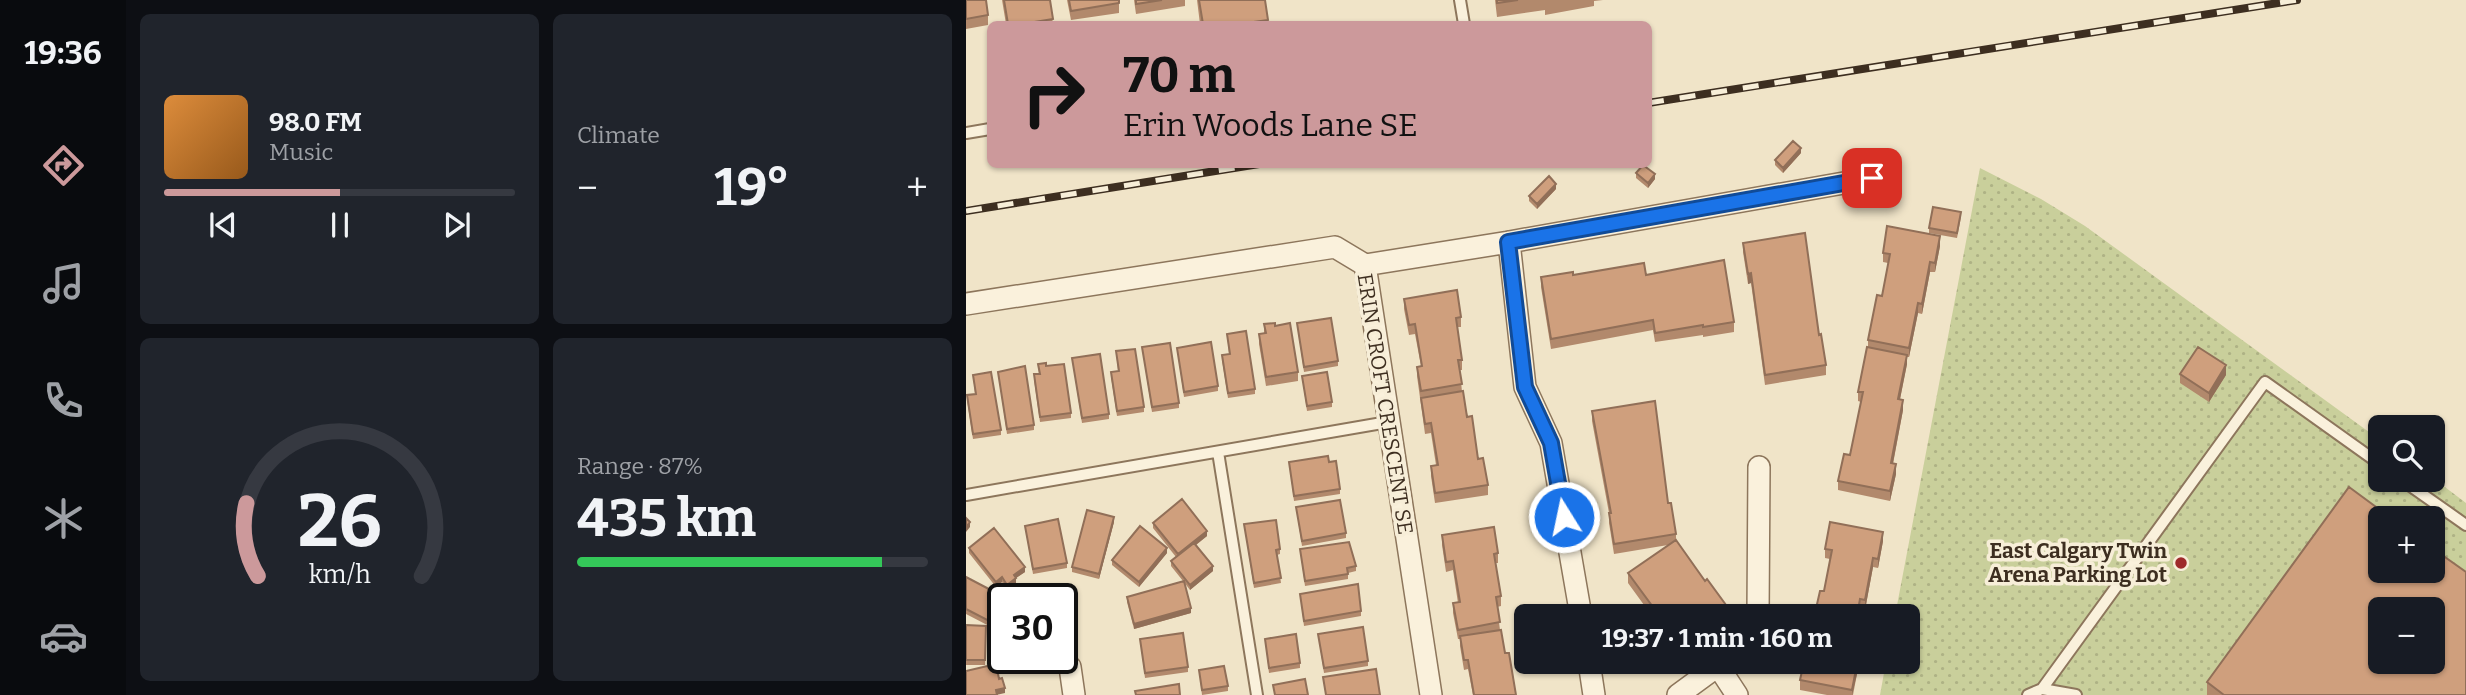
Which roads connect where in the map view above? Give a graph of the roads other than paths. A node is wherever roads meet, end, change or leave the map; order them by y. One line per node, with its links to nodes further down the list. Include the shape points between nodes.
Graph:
1 (1460, 0): 2 (lane)
2 (1464, 21)
3 (987, 130): 4 (lane)
4 (966, 133)
5 (1872, 178): 6 (street)
6 (1508, 242): 7 (street); 16 (street, via 1525,387 1551,443)
7 (1365, 265): 8 (street, ERIN CROFT CRESCENT SE, via 1335,247); 9 (street, ERIN CROFT CRESCENT SE)
8 (966, 304)
9 (1388, 422): 10 (lane); 25 (street, ERIN CROFT CRESCENT SE)
10 (1218, 452): 14 (lane); 24 (lane)
11 (2368, 455): 22 (lane, via 2265,382)
12 (1759, 467): 17 (street)
13 (2419, 492): 15 (lane)
14 (966, 495)
15 (2466, 525)
16 (1579, 604)
17 (1758, 604)
18 (1071, 674): 23 (street)
19 (1591, 674): 26 (street)
20 (1707, 674): 27 (street)
21 (1726, 674): 28 (street)
22 (2042, 689): 29 (lane); 30 (lane)
23 (1074, 695)
24 (1257, 695)
25 (1431, 695)
26 (1594, 695)
27 (1678, 695)
28 (1737, 695)
29 (2028, 695)
30 (2076, 695)

